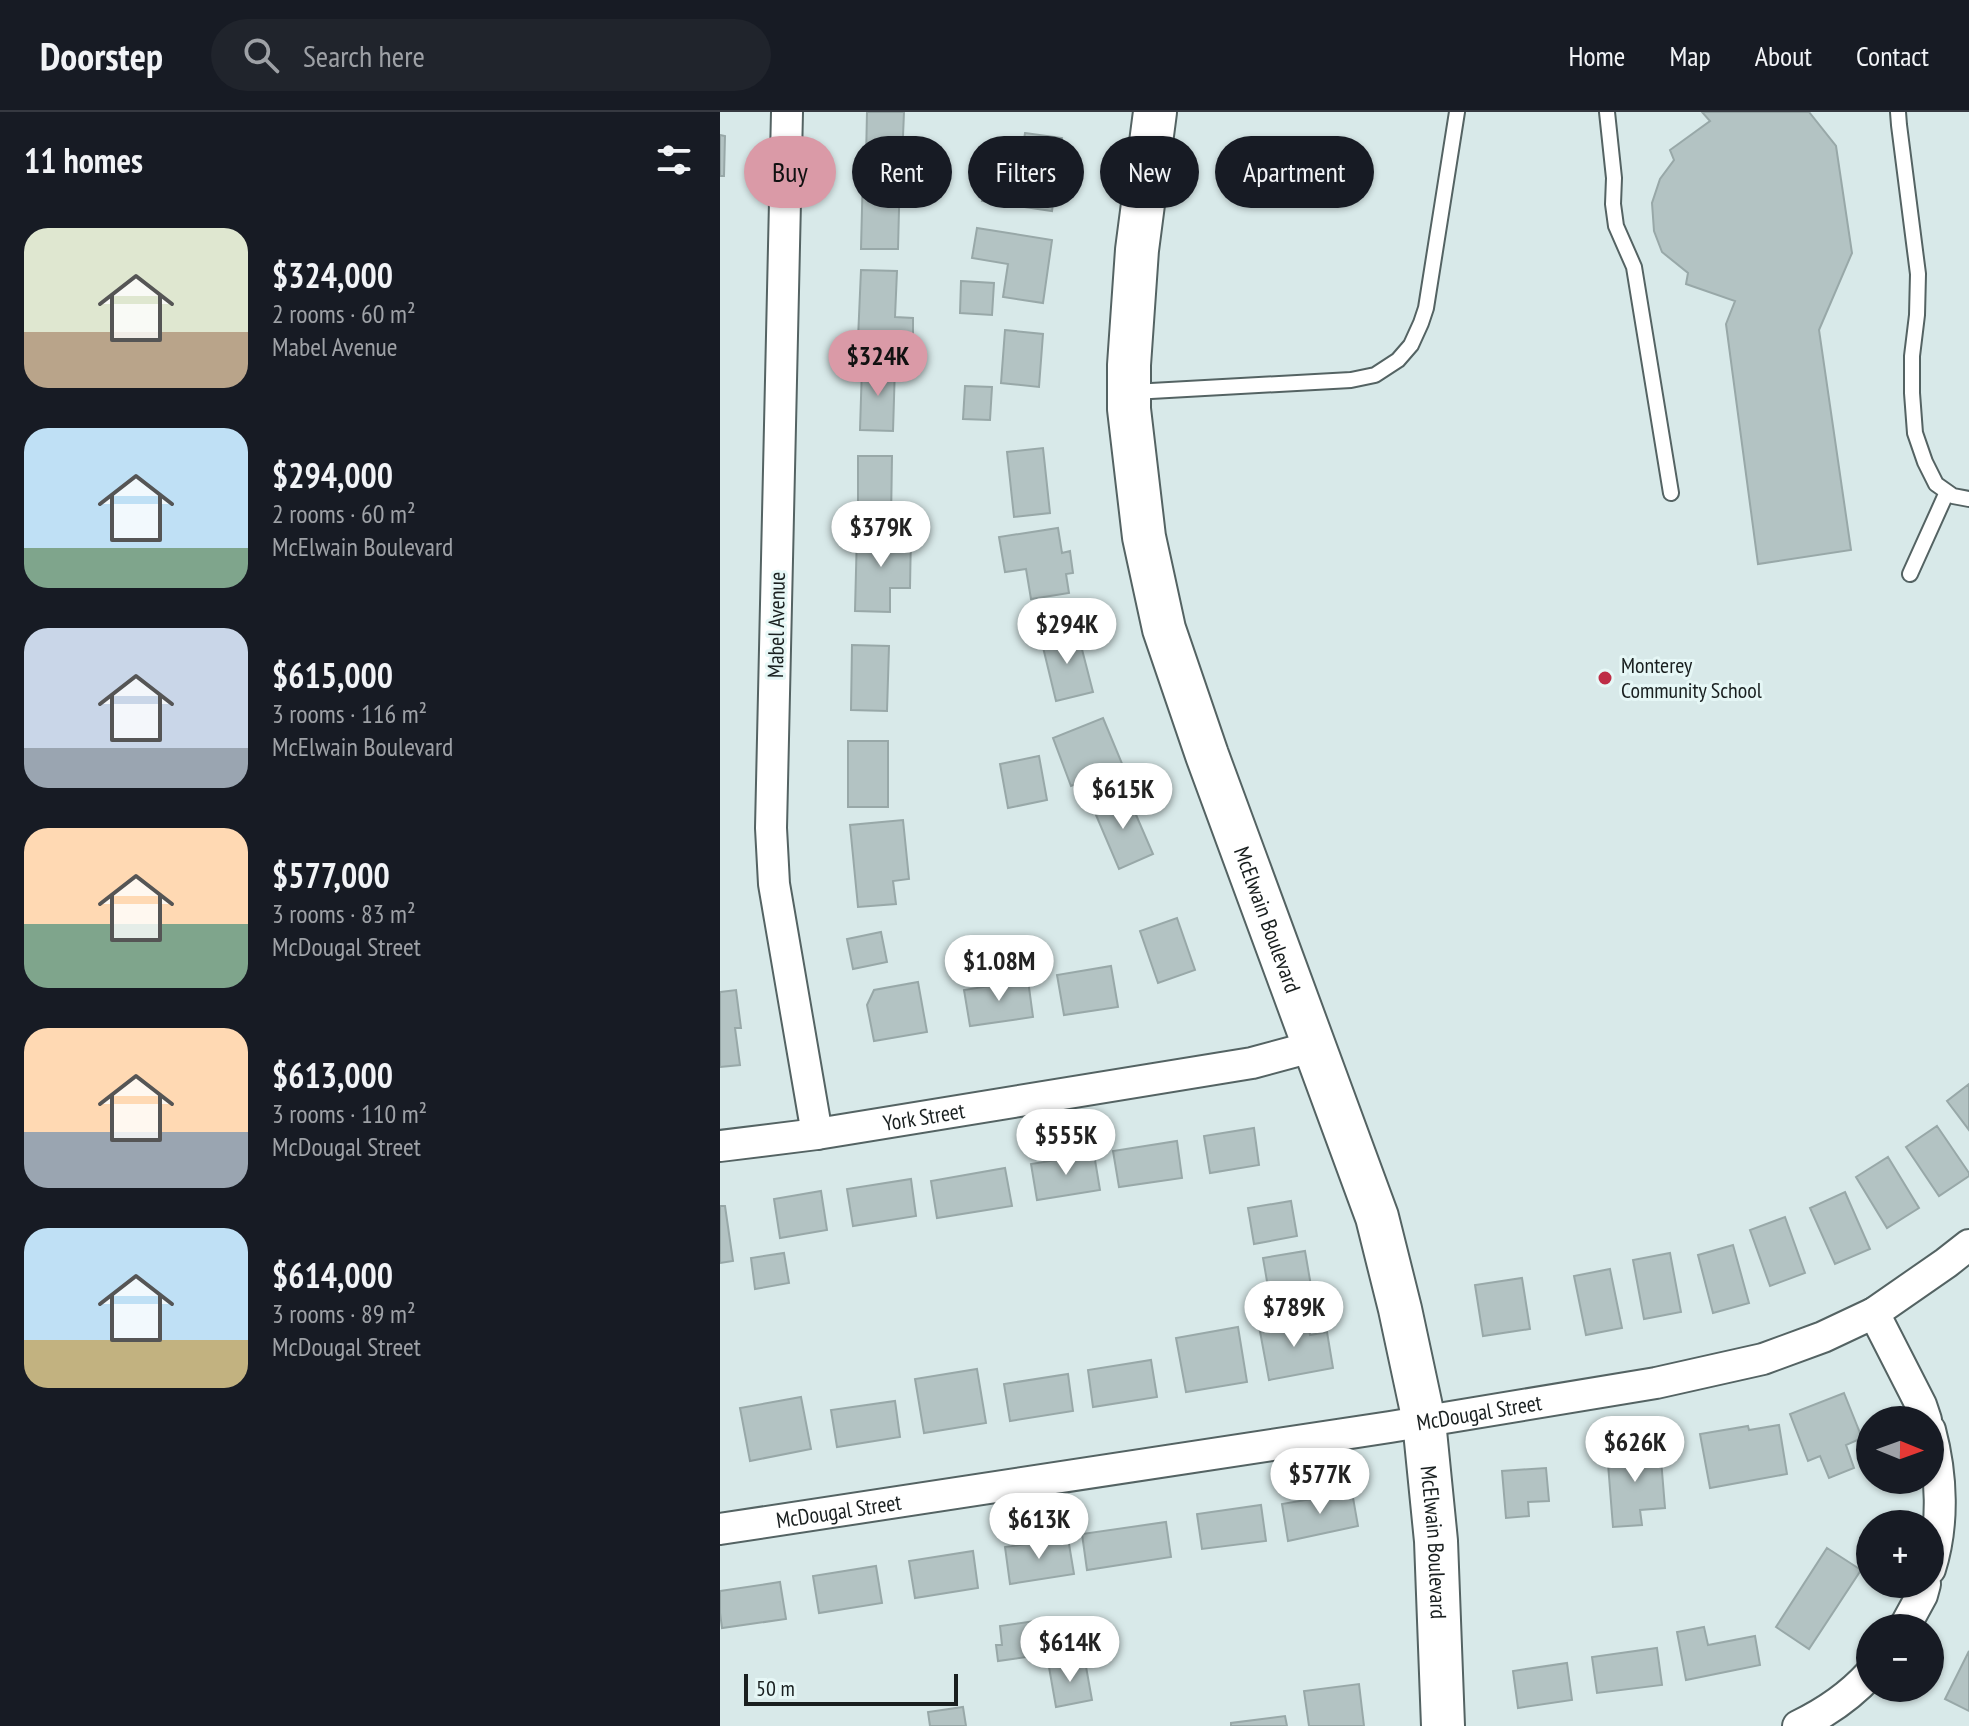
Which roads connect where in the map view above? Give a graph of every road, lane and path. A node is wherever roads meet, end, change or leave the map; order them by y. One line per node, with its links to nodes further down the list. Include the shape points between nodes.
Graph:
1 (787, 112): 12 (street, Mabel Avenue, via 771,828 774,884)
2 (1155, 112): 6 (street, McElwain Boulevard, via 1137,250)
3 (1457, 112): 6 (lane, via 1426,308 1411,345 1398,360 1375,375 1351,380)
4 (1607, 112): 8 (lane, via 1616,226 1634,267)
5 (1898, 112): 7 (lane, via 1918,274 1912,356 1915,433 1936,484)
6 (1129, 392): 11 (street, McElwain Boulevard, via 1144,537 1164,629)
7 (1947, 492): 9 (lane); 10 (lane)
8 (1671, 493)
9 (1969, 499)
10 (1910, 574)
11 (1315, 1046): 12 (street, York Street, via 1252,1063); 17 (street, McElwain Boulevard, via 1377,1217)
12 (817, 1134): 13 (street, York Street)
13 (720, 1146)
14 (1969, 1245): 15 (street, McDougal Street)
15 (1874, 1313): 16 (street); 17 (street, McDougal Street, via 1763,1359 1656,1383)
16 (1921, 1406)
17 (1424, 1421): 18 (street, McDougal Street); 20 (street, McElwain Boulevard, via 1436,1541)
18 (720, 1529)
19 (1856, 1687): 21 (street)
20 (1443, 1726)
21 (1798, 1726)

